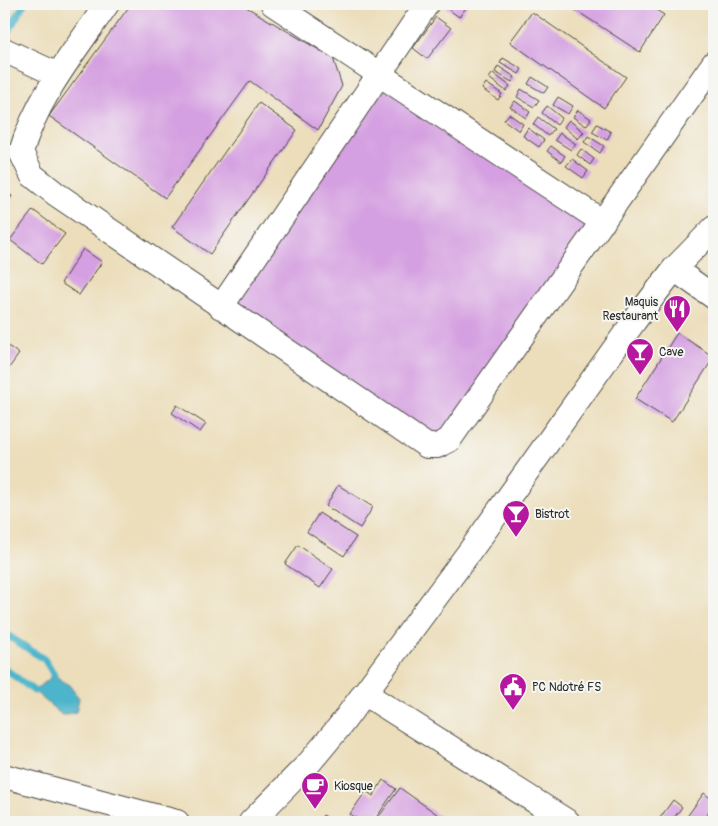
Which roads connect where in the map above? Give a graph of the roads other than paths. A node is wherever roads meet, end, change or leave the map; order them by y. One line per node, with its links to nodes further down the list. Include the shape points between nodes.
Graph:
1 (107, 4): 7 (street)
2 (273, 4): 6 (street)
3 (427, 4): 6 (street)
4 (4, 50): 7 (street)
5 (714, 63): 8 (street)
6 (380, 73): 8 (street); 12 (street)
7 (58, 75): 12 (street, via 28,127 21,152 32,175)
8 (602, 222): 12 (street, via 449,440 437,446 427,446)
9 (714, 228): 10 (street)
10 (674, 269): 11 (street); 13 (street)
11 (714, 298)
12 (221, 308)
13 (364, 693): 16 (street, via 310,762); 17 (street)
14 (4, 776): 15 (street)
15 (177, 822)
16 (252, 822)
17 (568, 822)

